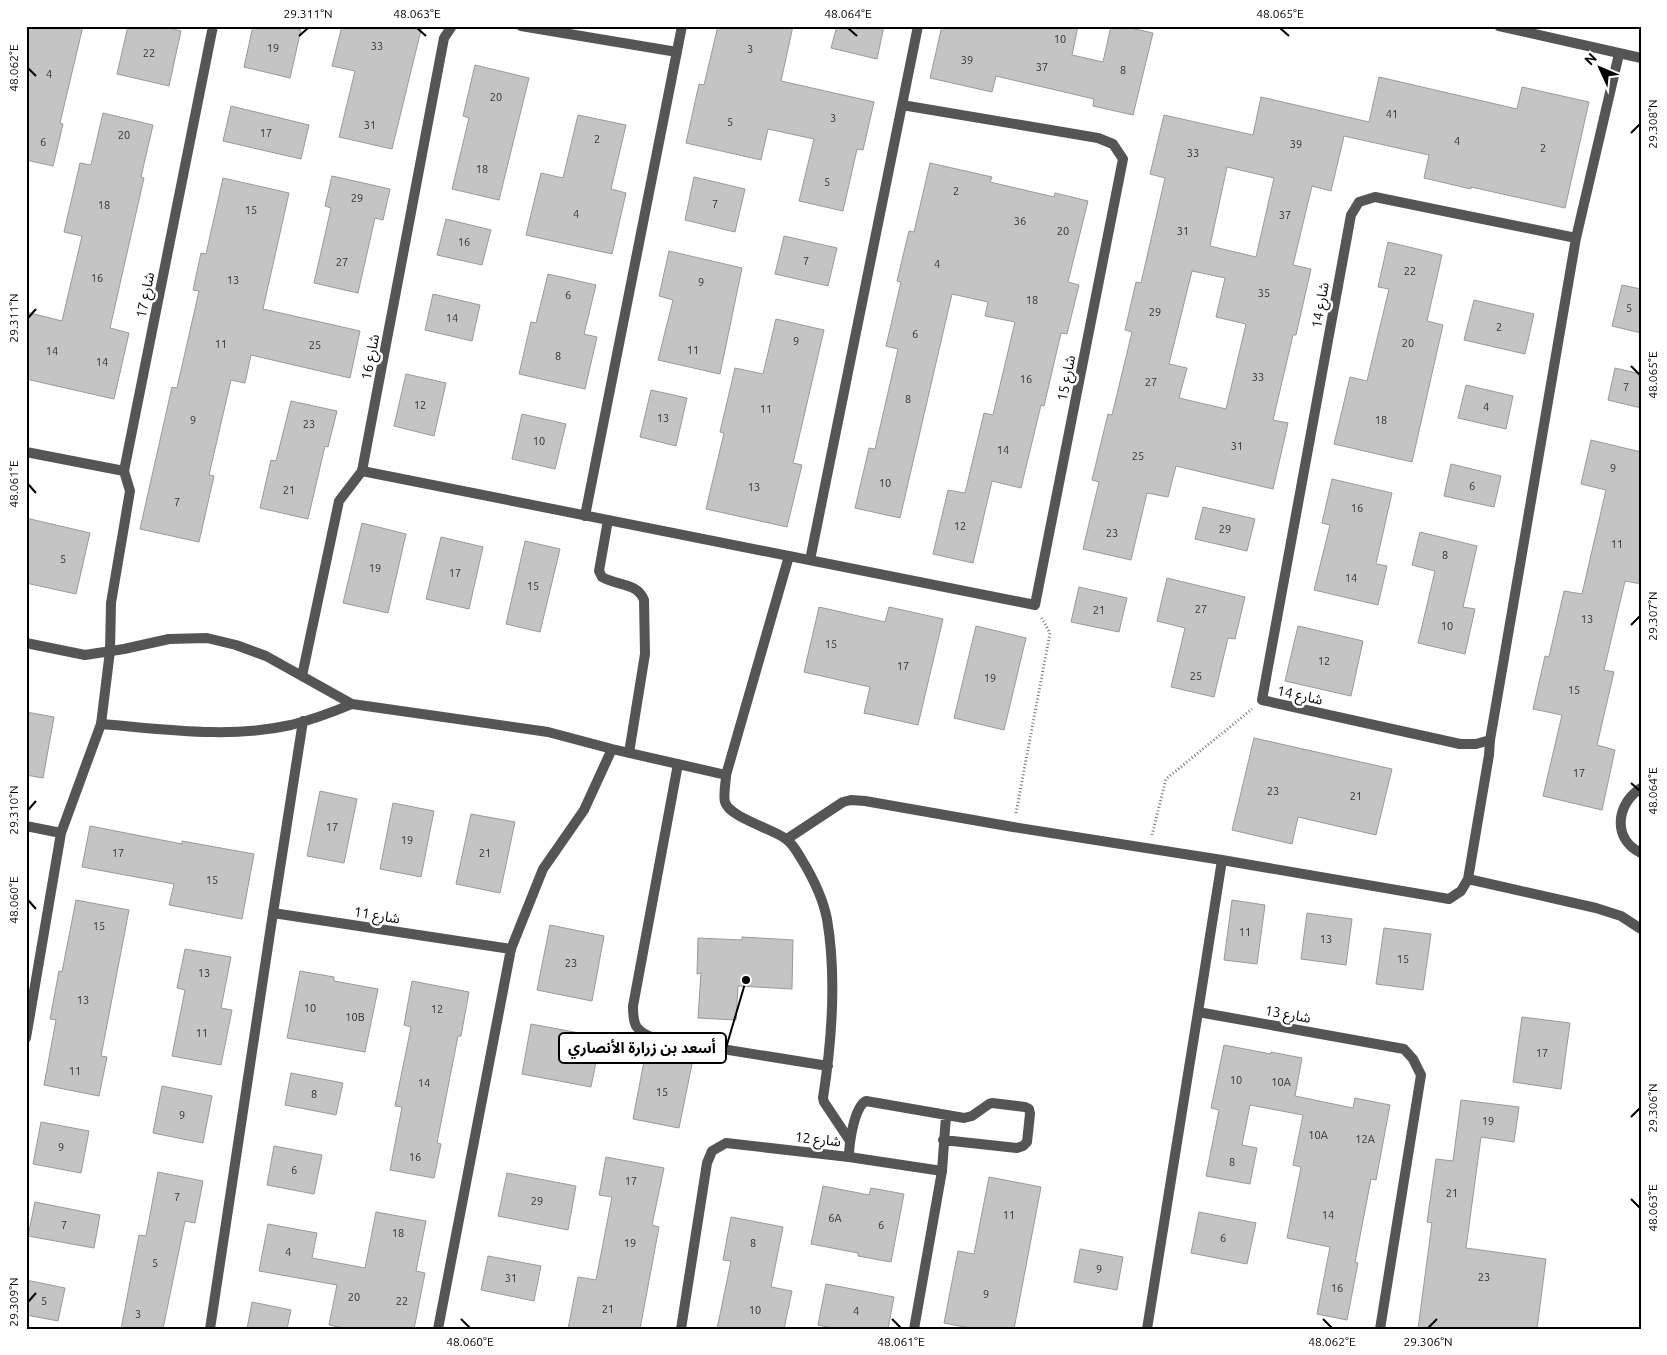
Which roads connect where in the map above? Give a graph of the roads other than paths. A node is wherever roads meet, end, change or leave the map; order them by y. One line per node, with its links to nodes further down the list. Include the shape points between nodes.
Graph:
1 (213, 26): 13 (street, شارع 17)
2 (452, 26): 14 (street, شارع 16, via 444,38)
3 (522, 26): 7 (street)
4 (682, 26): 7 (street)
5 (918, 26): 10 (street)
6 (1499, 26): 8 (street)
7 (677, 52): 15 (street)
8 (1619, 54): 9 (street); 11 (street)
9 (1641, 58)
10 (902, 105): 18 (street); 18 (street, شارع 15, via 1098,138 1113,144 1123,159 1034,605)
11 (1576, 238): 25 (street); 25 (street, شارع 14, via 1375,197 1359,202 1351,215 1262,700 1460,744)
12 (26, 452): 13 (street)
13 (124, 471): 20 (street, via 130,491 111,603)
14 (362, 471): 15 (street); 21 (street, via 339,501)
15 (585, 516): 16 (street)
16 (608, 520): 17 (street); 27 (street, via 600,571 602,577 636,588 644,600 645,654)
17 (789, 556): 18 (street); 29 (street)
18 (810, 560)
19 (26, 643): 20 (street, via 85,655)
20 (110, 651): 21 (street, via 169,639 207,638 252,650); 24 (street)
21 (302, 676): 22 (street)
22 (352, 704): 23 (street); 26 (street, via 548,732)
23 (303, 721): 24 (street, via 261,730 202,732); 37 (street)
24 (101, 724): 32 (street)
25 (1490, 740): 36 (street)
26 (612, 749): 27 (street); 39 (street, via 584,810 543,869)
27 (629, 753): 28 (street)
28 (678, 764): 29 (street); 42 (street, via 633,1021 641,1032 654,1038)
29 (726, 775): 33 (street, via 725,802 730,809)
30 (1641, 788): 34 (street, via 1626,802 1621,822 1628,843)
31 (26, 826): 32 (street)
32 (61, 833): 41 (street)
33 (787, 839): 35 (street, via 834,806 851,800); 42 (street, via 802,858 817,887 827,918 832,995)
34 (1641, 853)
35 (1222, 860): 36 (street, via 1449,899 1461,891); 40 (street)
36 (1468, 879): 38 (street, via 1596,908 1621,916)
37 (273, 913): 39 (street, شارع 11); 48 (street)
38 (1641, 929)
39 (511, 949): 49 (street)
40 (1198, 1012): 52 (street); 53 (street, شارع 13, via 1404,1049 1413,1059 1421,1075)
41 (26, 1038)
42 (828, 1066): 45 (street, via 824,1102)
43 (946, 1116): 44 (street); 44 (street, via 967,1118 992,1104 1026,1107 1030,1114 1027,1142 1017,1148); 45 (street, via 866,1101 859,1106)
44 (943, 1140): 47 (street)
45 (850, 1141): 46 (street)
46 (849, 1156): 47 (street, شارع 12); 50 (street, شارع 12, via 726,1143 712,1151 707,1162)
47 (942, 1171): 51 (street)
48 (210, 1329)
49 (438, 1329)
50 (681, 1329)
51 (914, 1329)
52 (1147, 1329)
53 (1380, 1329)

